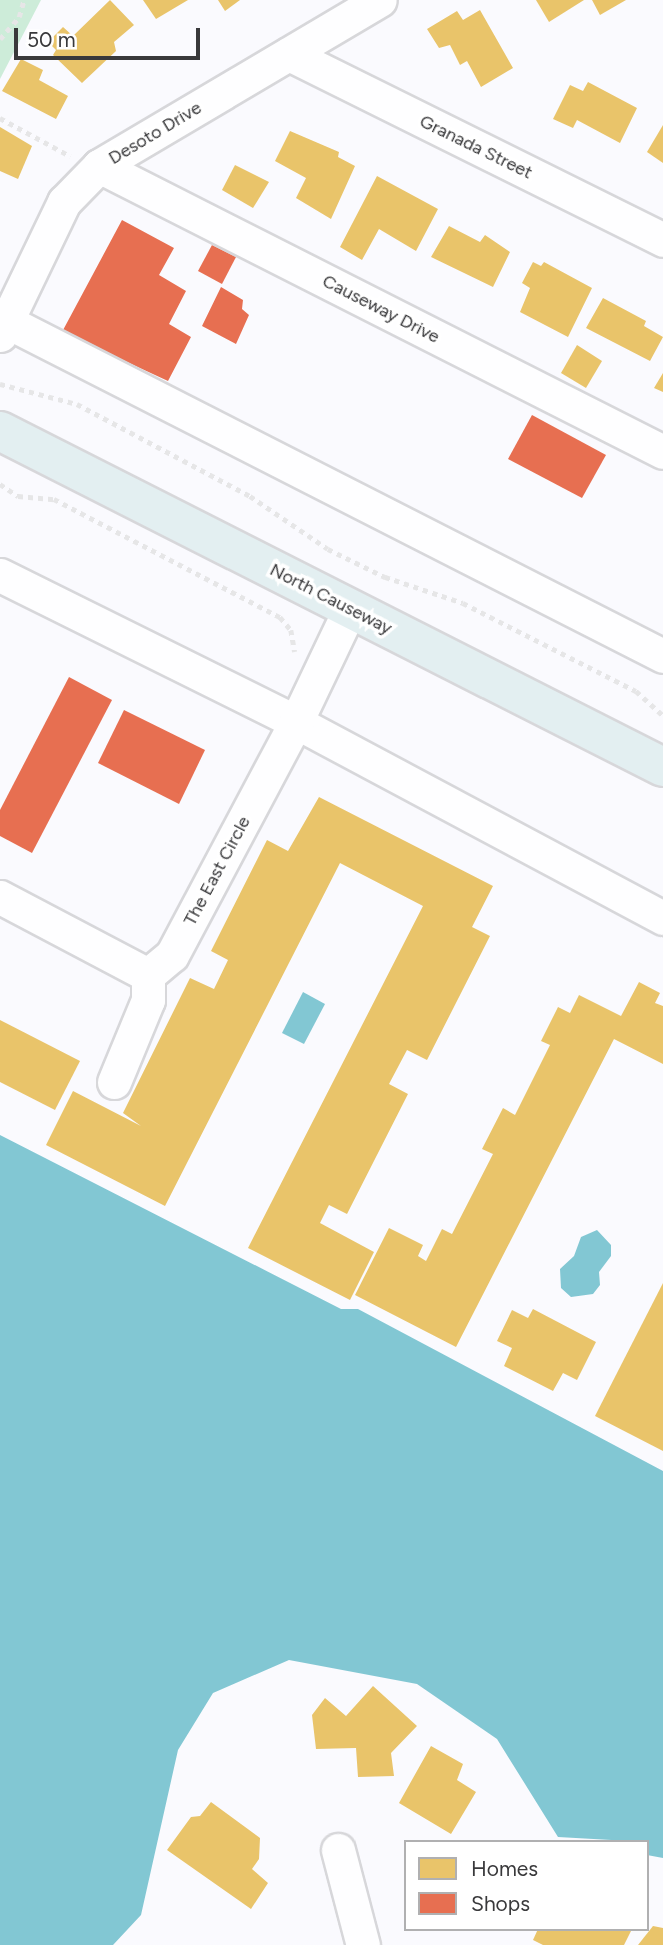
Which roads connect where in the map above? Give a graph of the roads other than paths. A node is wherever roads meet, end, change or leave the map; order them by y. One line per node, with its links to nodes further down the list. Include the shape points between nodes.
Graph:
1 (380, 0): 2 (street, Desoto Drive)
2 (289, 54): 3 (street, Desoto Drive); 4 (street, Granada Street)
3 (95, 171): 5 (street, Desoto Drive, via 64,202); 7 (street, Causeway Drive)
4 (663, 240)
5 (2, 325): 10 (street)
6 (0, 430): 9 (main road, North Causeway)
7 (663, 452)
8 (0, 575): 11 (street)
9 (350, 609): 11 (street, The East Circle); 12 (main road, North Causeway)
10 (663, 656)
11 (296, 722): 14 (street); 15 (street, The East Circle, via 172,955)
12 (663, 767)
13 (0, 897): 15 (street)
14 (661, 912)
15 (148, 975): 16 (street, via 148,1000)
16 (114, 1082)
17 (338, 1850): 18 (street)
18 (363, 1945)

